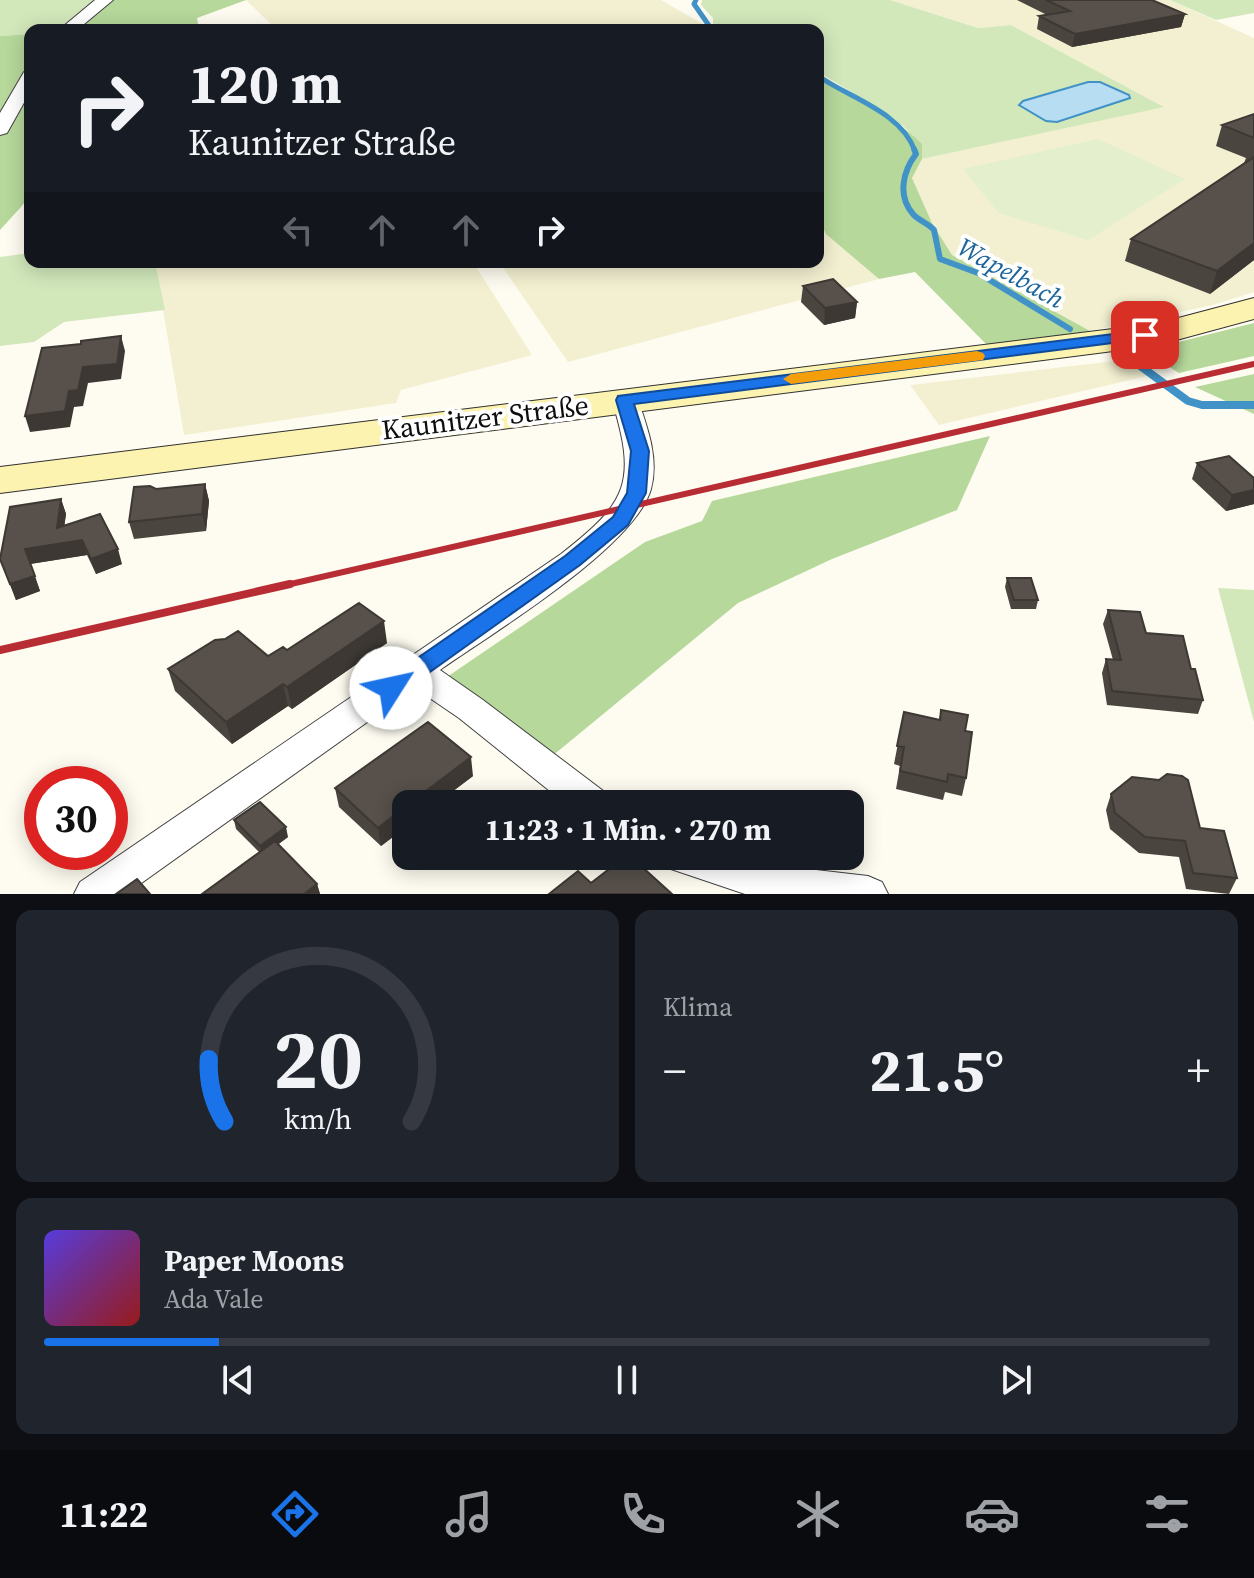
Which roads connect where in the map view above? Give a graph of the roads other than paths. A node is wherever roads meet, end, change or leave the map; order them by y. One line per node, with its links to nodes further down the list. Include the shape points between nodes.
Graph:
1 (105, 0): 2 (street)
2 (75, 24)
3 (24, 87): 4 (street)
4 (0, 129)
5 (1254, 308): 6 (street, Kaunitzer Straße, via 1121,339)
6 (625, 400): 7 (street, Kaunitzer Straße); 8 (street, via 640,451 636,493 621,521)
7 (0, 480)
8 (415, 671): 9 (street); 11 (street)
9 (575, 790)
10 (725, 870): 12 (street, via 755,880)
11 (94, 894)
12 (868, 894)

